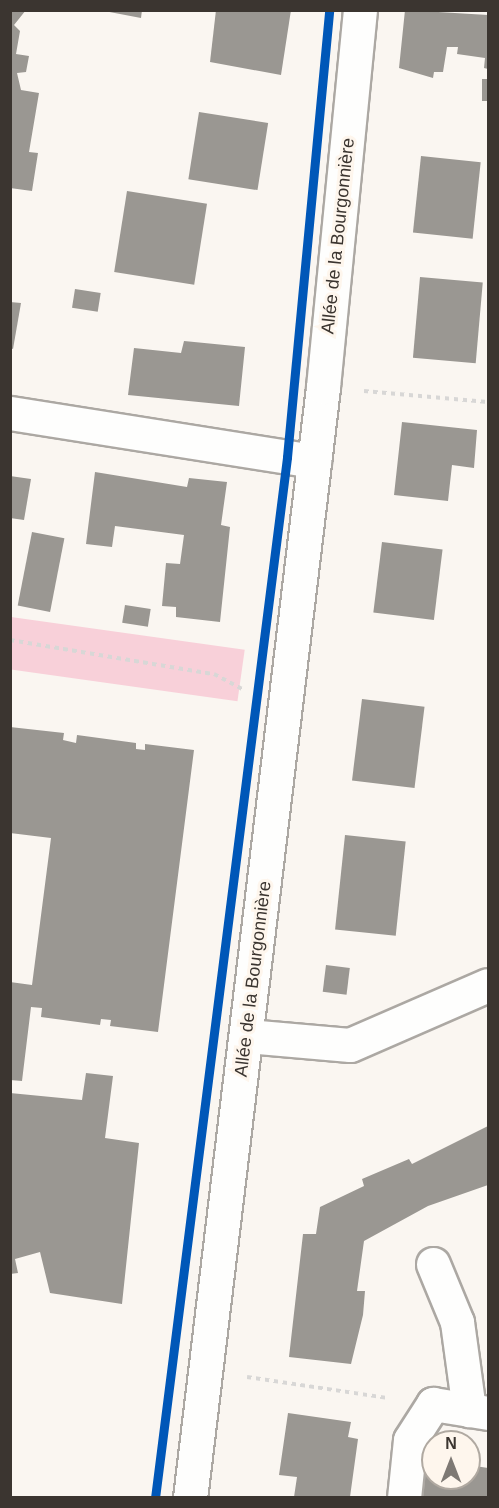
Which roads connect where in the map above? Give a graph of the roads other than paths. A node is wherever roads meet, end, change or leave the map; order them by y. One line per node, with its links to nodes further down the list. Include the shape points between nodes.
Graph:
1 (360, 10): 3 (street, Allée de la Bourgonnière)
2 (10, 413): 3 (street)
3 (314, 461): 5 (street, Allée de la Bourgonnière)
4 (489, 985): 5 (street, via 350,1045)
5 (247, 1036): 8 (street, Allée de la Bourgonnière)
6 (433, 1264): 7 (street, via 457,1322)
7 (479, 1412): 9 (street, via 433,1404 410,1440)
8 (190, 1497)
9 (404, 1497)

